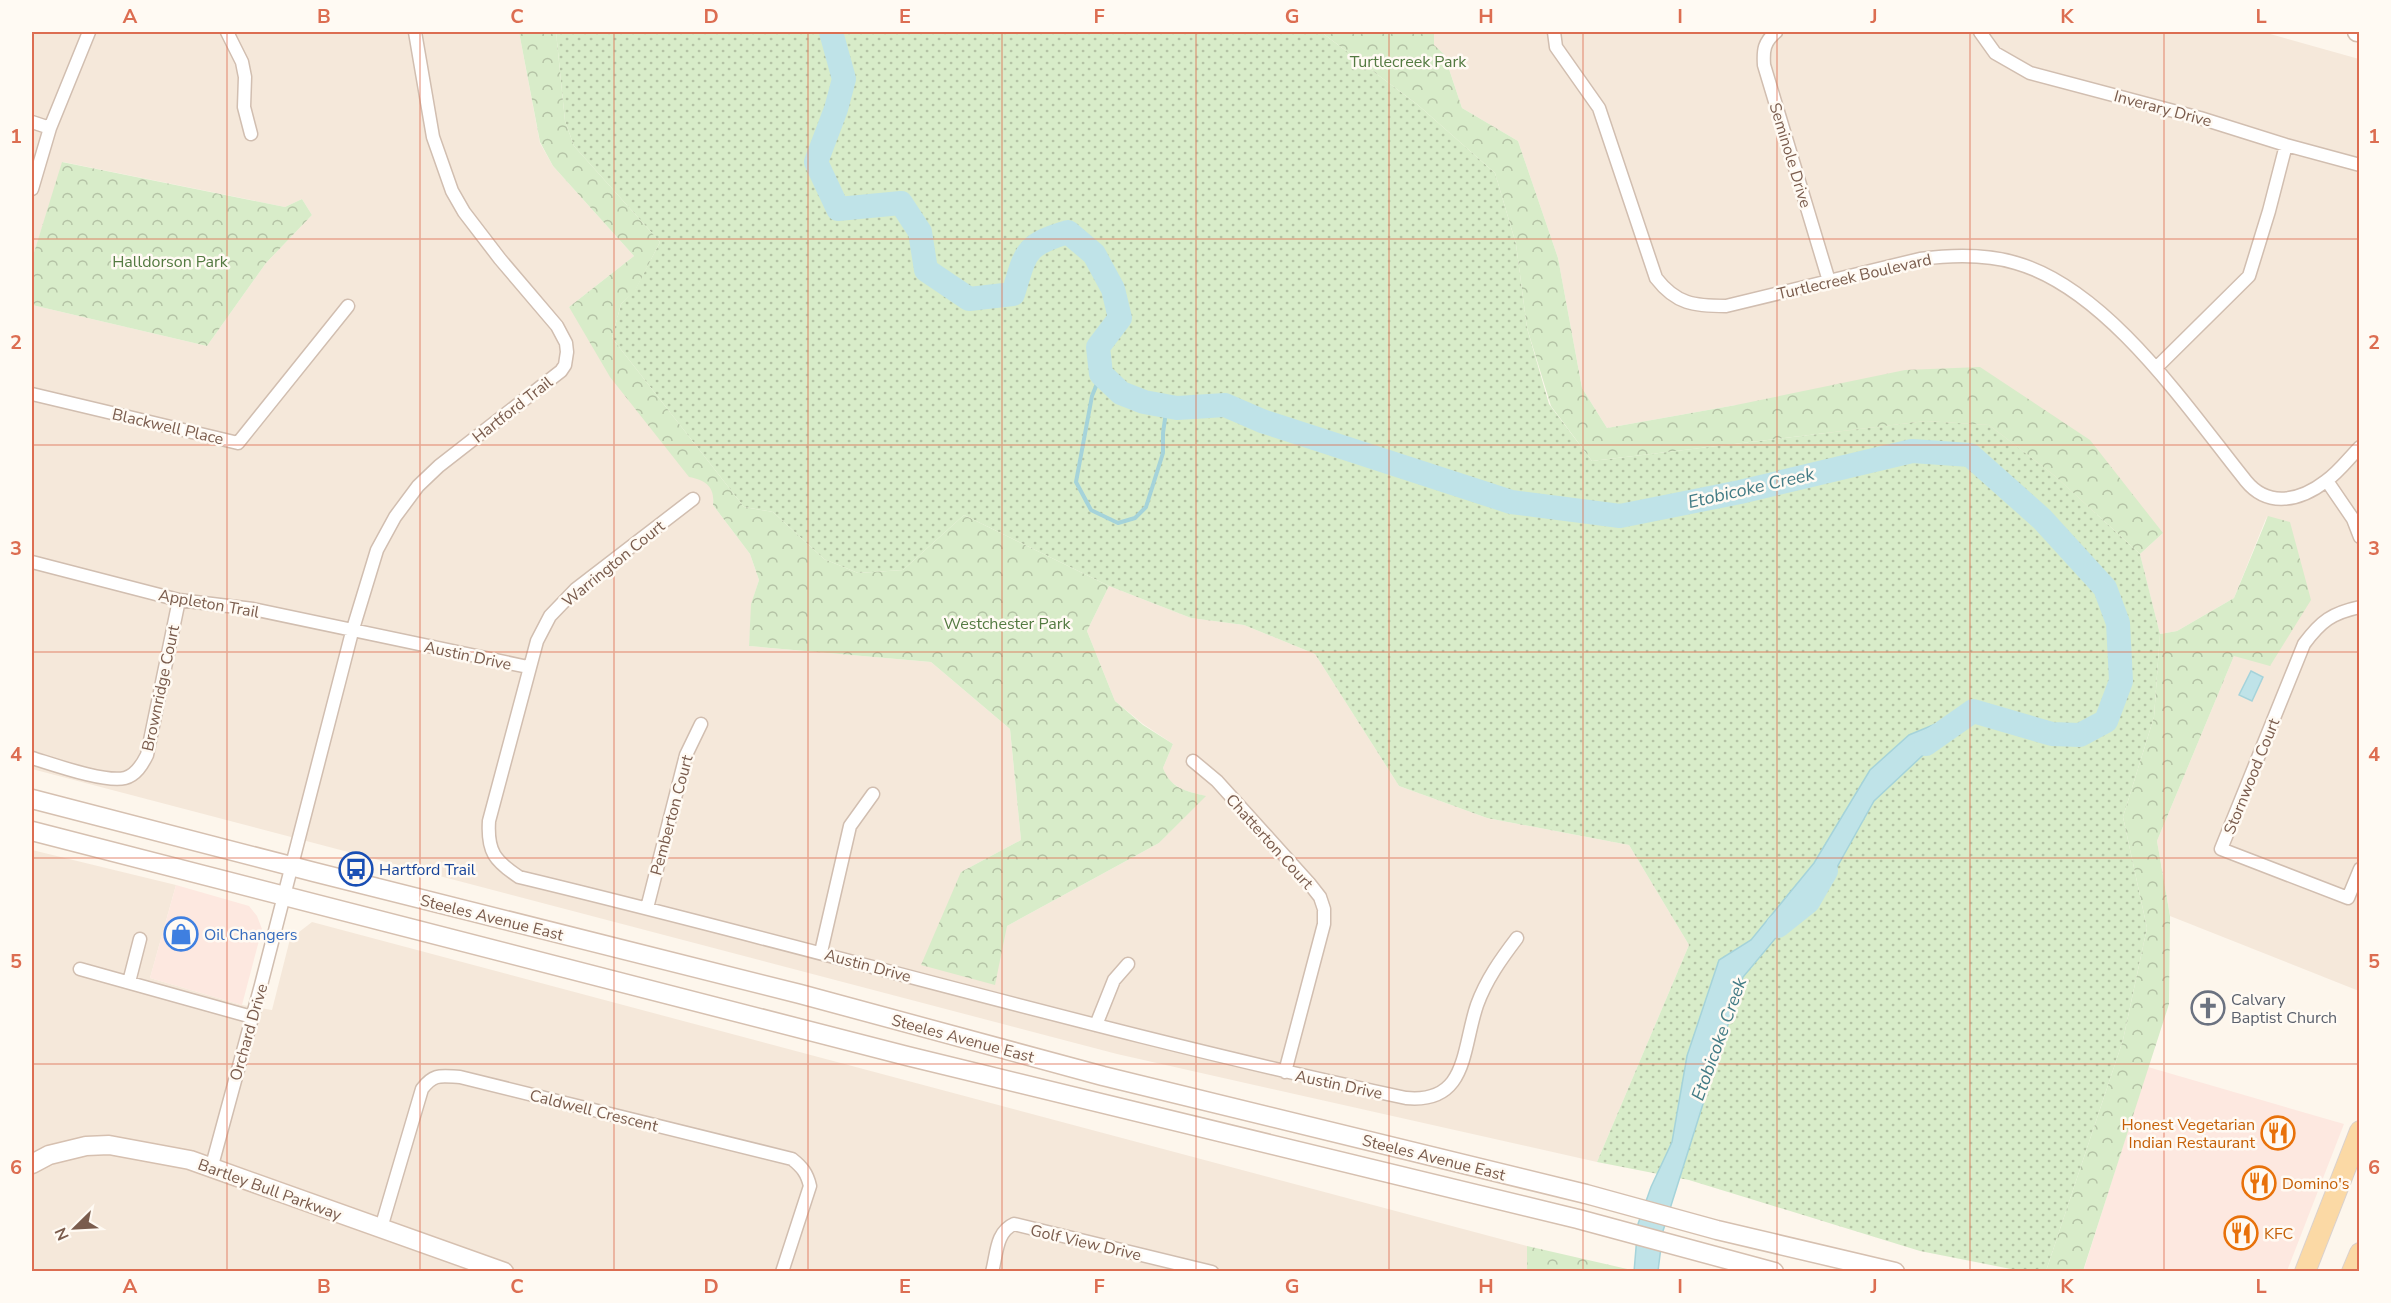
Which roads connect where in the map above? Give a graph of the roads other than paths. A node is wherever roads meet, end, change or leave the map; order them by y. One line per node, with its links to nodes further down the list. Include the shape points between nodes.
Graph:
1 (88, 32): 8 (street)
2 (227, 32): 9 (street, via 242,62 244,107)
3 (415, 32): 24 (street, Hartford Trail, via 434,137 452,191 500,259 556,327 566,343 567,359 561,371 418,486 377,550)
4 (1554, 32): 13 (street, Turtlecreek Boulevard, via 1556,46 1599,108 1656,278 1667,292 1686,303 1726,306)
5 (1776, 32): 13 (street, Seminole Drive, via 1763,50 1764,65)
6 (1980, 32): 10 (street, Inverary Drive, via 1995,53 2030,73)
7 (32, 123): 8 (street)
8 (50, 128): 12 (street)
9 (251, 134)
10 (2286, 145): 11 (street, Inverary Drive); 15 (street, via 2249,276)
11 (2360, 165)
12 (32, 189)
13 (1829, 281): 15 (street, Turtlecreek Boulevard, via 1943,256 2016,263 2050,278 2097,308)
14 (348, 306): 16 (street, Blackwell Place, via 238,443)
15 (2156, 368): 18 (street, Turtlecreek Boulevard, via 2259,495 2276,500 2288,498)
16 (32, 393)
17 (2360, 447): 18 (street, Turtlecreek Boulevard)
18 (2327, 481): 20 (street, via 2353,519)
19 (693, 500): 25 (street, Warrington Court, via 559,606 543,629)
20 (2360, 537)
21 (32, 562): 22 (street, Appleton Trail)
22 (179, 600): 24 (street, Appleton Trail, via 253,609); 27 (street, Brownridge Court, via 147,755 134,773 109,779)
23 (2360, 607): 33 (street, Stornwood Court, via 2318,625 2304,644 2220,849 2348,898)
24 (352, 632): 25 (street, Austin Drive); 32 (street, Hartford Trail)
25 (528, 667): 35 (street, Austin Drive, via 489,822 491,850 497,860 519,877)
26 (700, 724): 35 (street, Pemberton Court, via 686,755)
27 (32, 758)
28 (1193, 761): 44 (street, Chatterton Court, via 1217,781 1309,883 1324,909 1321,938)
29 (873, 794): 38 (street, via 850,826)
30 (32, 799): 32 (main road, Steeles Avenue East)
31 (32, 831): 34 (main road, Steeles Avenue East)
32 (292, 866): 34 (street, Hartford Trail); 55 (main road, Steeles Avenue East, via 800,994 1103,1076)
33 (2360, 869)
34 (285, 896): 42 (street, Orchard Drive); 54 (main road, Steeles Avenue East, via 907,1056 1578,1219)
35 (647, 908): 38 (street, Austin Drive)
36 (1516, 938): 44 (street, Austin Drive, via 1494,969 1477,1005 1457,1078 1438,1094 1424,1100 1406,1098)
37 (140, 939): 41 (street)
38 (820, 952): 43 (street, Austin Drive)
39 (1128, 964): 43 (street, via 1113,980)
40 (80, 969): 41 (street)
41 (129, 982): 42 (street)
42 (252, 1017): 47 (street, Orchard Drive)
43 (1096, 1025): 44 (street, Austin Drive)
44 (1285, 1072)
45 (2360, 1131): 56 (main road)
46 (32, 1164): 47 (main road, Bartley Bull Parkway, via 77,1148 109,1145 190,1160)
47 (211, 1169): 48 (main road, Bartley Bull Parkway)
48 (381, 1228): 50 (main road, Bartley Bull Parkway); 51 (street, Caldwell Crescent, via 422,1089 438,1076 460,1077 792,1159 807,1174 810,1186)
49 (2360, 1253): 57 (main road)
50 (504, 1272)
51 (782, 1272)
52 (992, 1272): 53 (street, Golf View Drive, via 1000,1237 1005,1228 1014,1224)
53 (1212, 1272)
54 (1774, 1272)
55 (1895, 1272)
56 (2305, 1272)
57 (2352, 1272)

